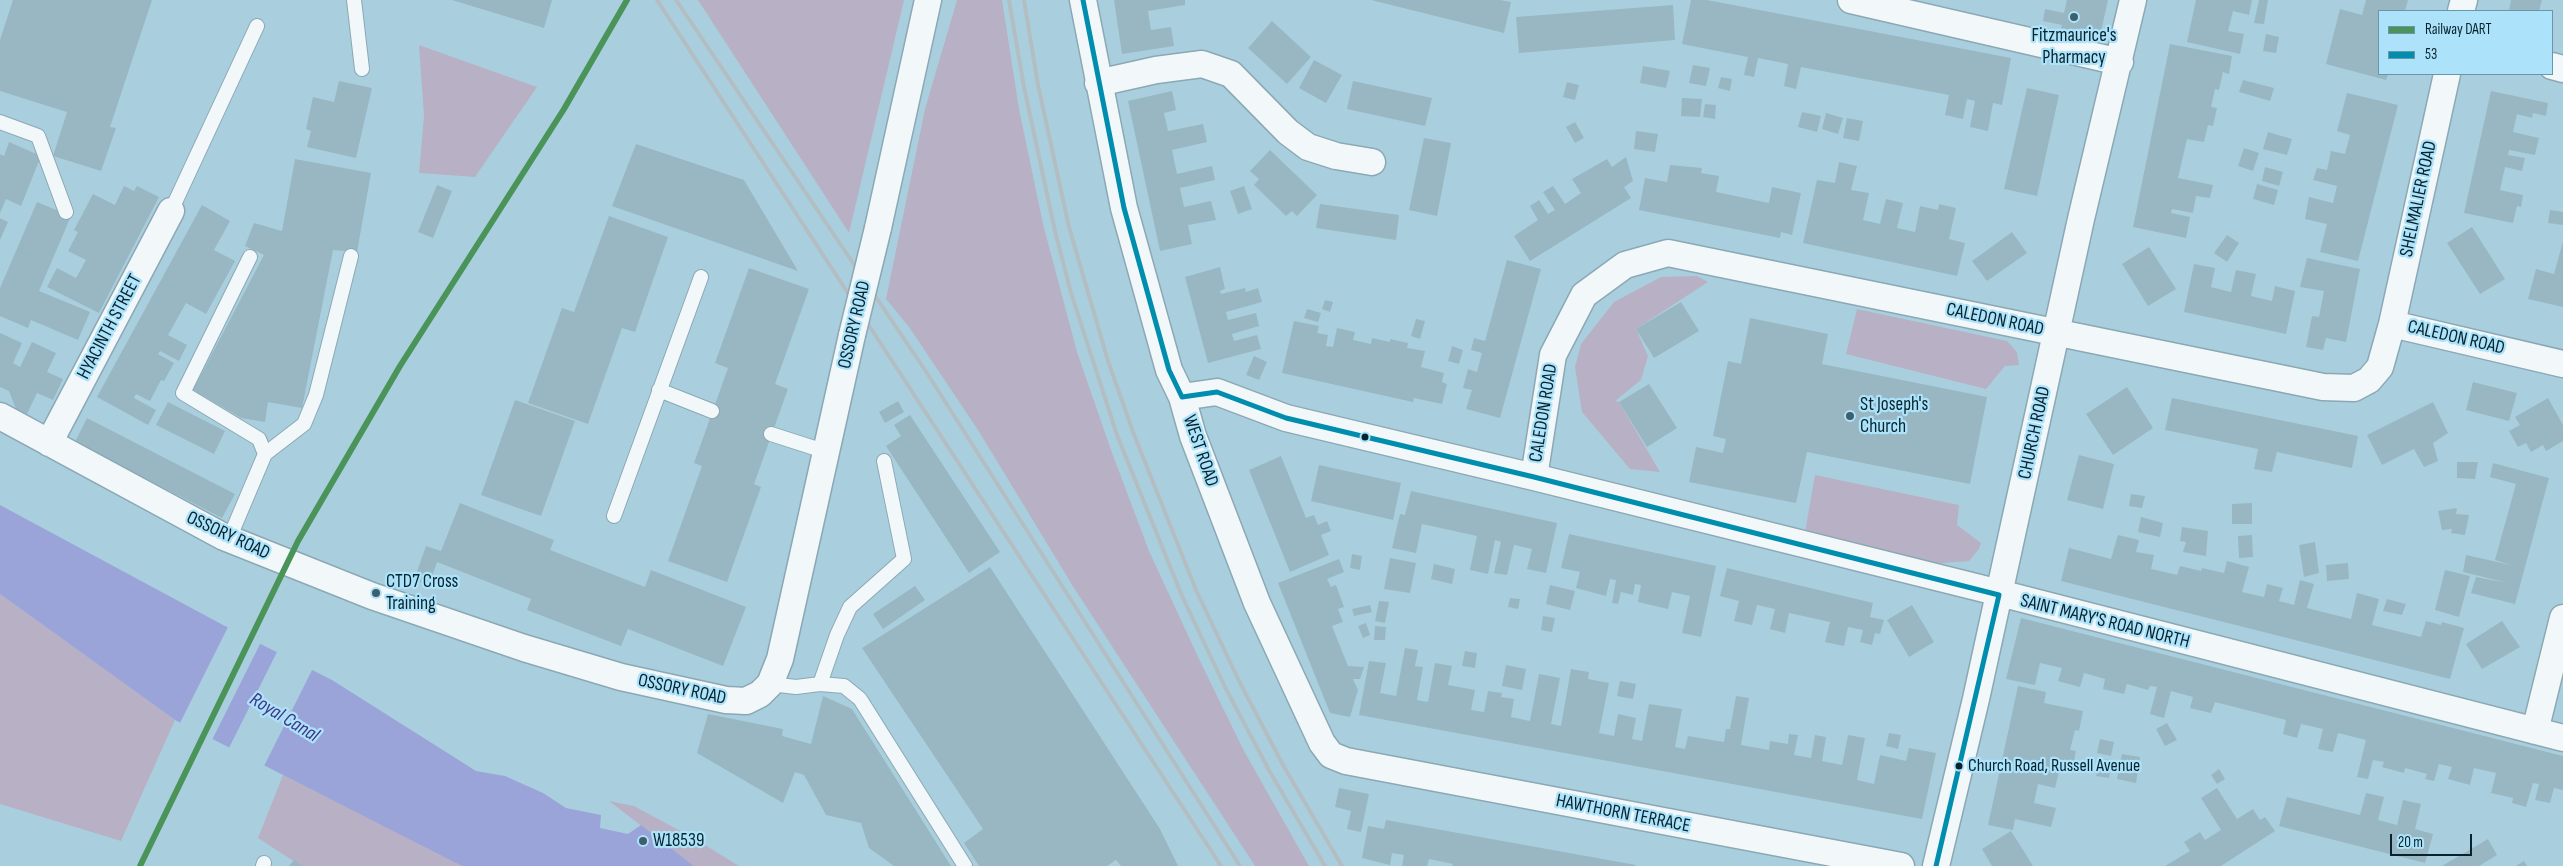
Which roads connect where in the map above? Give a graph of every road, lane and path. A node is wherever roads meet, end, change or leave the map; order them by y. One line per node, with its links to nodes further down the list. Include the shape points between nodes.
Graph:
1 (354, 0): 8 (lane)
2 (928, 0): 27 (street, OSSORY ROAD, bridge)
3 (1083, 0): 10 (street, WEST ROAD)
4 (1851, 0): 7 (street)
5 (2133, 0): 7 (street, CHURCH ROAD)
6 (257, 26): 13 (lane)
7 (2120, 62): 19 (street, CHURCH ROAD)
8 (362, 69)
9 (2447, 75): 18 (street, SHELMALIER ROAD)
10 (1098, 83): 12 (street, via 1202,64 1231,74 1288,132 1308,147); 22 (street, WEST ROAD, via 1124,208 1168,370)
11 (0, 122): 14 (lane, via 38,136)
12 (1372, 162)
13 (171, 211): 26 (street, HYACINTH STREET)
14 (66, 212)
15 (351, 256): 28 (lane, via 316,395 304,424)
16 (250, 257): 28 (lane, via 183,393 259,439)
17 (702, 277): 21 (lane)
18 (2392, 324): 19 (street, CALEDON ROAD, via 2380,367 2369,380 2354,388 2323,387); 20 (street, CALEDON ROAD)
19 (2057, 332): 30 (street, CALEDON ROAD, via 1668,253 1625,265 1584,295 1553,356); 33 (street, CHURCH ROAD)
20 (2563, 364)
21 (659, 390): 23 (lane); 31 (lane)
22 (1182, 397): 30 (street, SAINT MARY'S ROAD NORTH, via 1217,392 1286,418); 39 (street, WEST ROAD, via 1192,436 1257,603 1322,743 1331,755)
23 (712, 411)
24 (0, 416): 26 (street, OSSORY ROAD)
25 (771, 434): 27 (lane)
26 (49, 443): 32 (street, OSSORY ROAD)
27 (827, 452): 35 (street, OSSORY ROAD, via 780,659)
28 (265, 454): 32 (lane)
29 (884, 461): 36 (lane, via 904,559 850,608)
30 (1534, 477): 33 (street, SAINT MARY'S ROAD NORTH)
31 (614, 516)
32 (228, 539): 35 (street, OSSORY ROAD, via 394,604 621,677 726,700 746,701)
33 (1999, 595): 37 (street, SAINT MARY'S ROAD NORTH); 42 (street, CHURCH ROAD)
34 (2563, 618): 37 (street)
35 (770, 684): 36 (lane, via 796,687)
36 (820, 684): 40 (lane, via 844,686 860,699)
37 (2535, 731): 38 (street, SAINT MARY'S ROAD NORTH)
38 (2563, 738)
39 (1346, 761): 41 (street, HAWTHORN TERRACE)
40 (965, 866)
41 (1901, 866)
42 (1936, 866)

